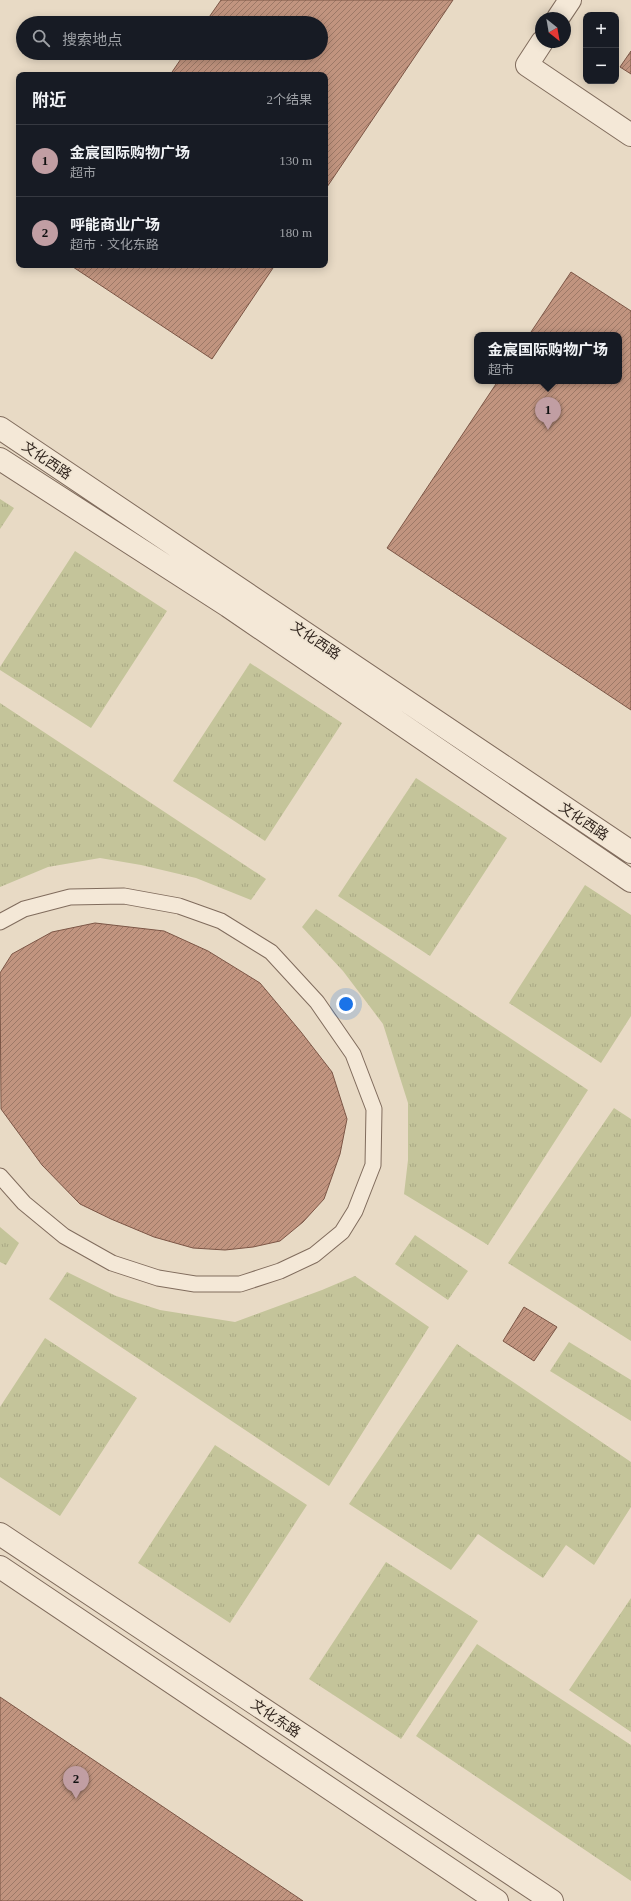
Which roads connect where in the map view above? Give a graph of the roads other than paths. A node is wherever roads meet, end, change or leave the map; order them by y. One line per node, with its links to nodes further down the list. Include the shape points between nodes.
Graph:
1 (570, 0): 2 (street)
2 (562, 12)
3 (538, 48): 4 (street, via 527,65)
4 (631, 135)
5 (0, 428): 7 (street, 文化西路)
6 (0, 460): 8 (street, 文化西路, via 228,606)
7 (631, 852)
8 (631, 882)
9 (0, 922): 10 (lane, via 24,909 70,897 124,896 179,906 222,920 271,952 317,1002 353,1054 374,1109 373,1166 355,1211 342,1232 314,1255 280,1271 240,1284 195,1284 166,1279 112,1263 64,1236 24,1203)
10 (0, 1176)
11 (0, 1534): 14 (street, 文化东路)
12 (0, 1567): 13 (street, 文化东路)
13 (497, 1901)
14 (552, 1901)

